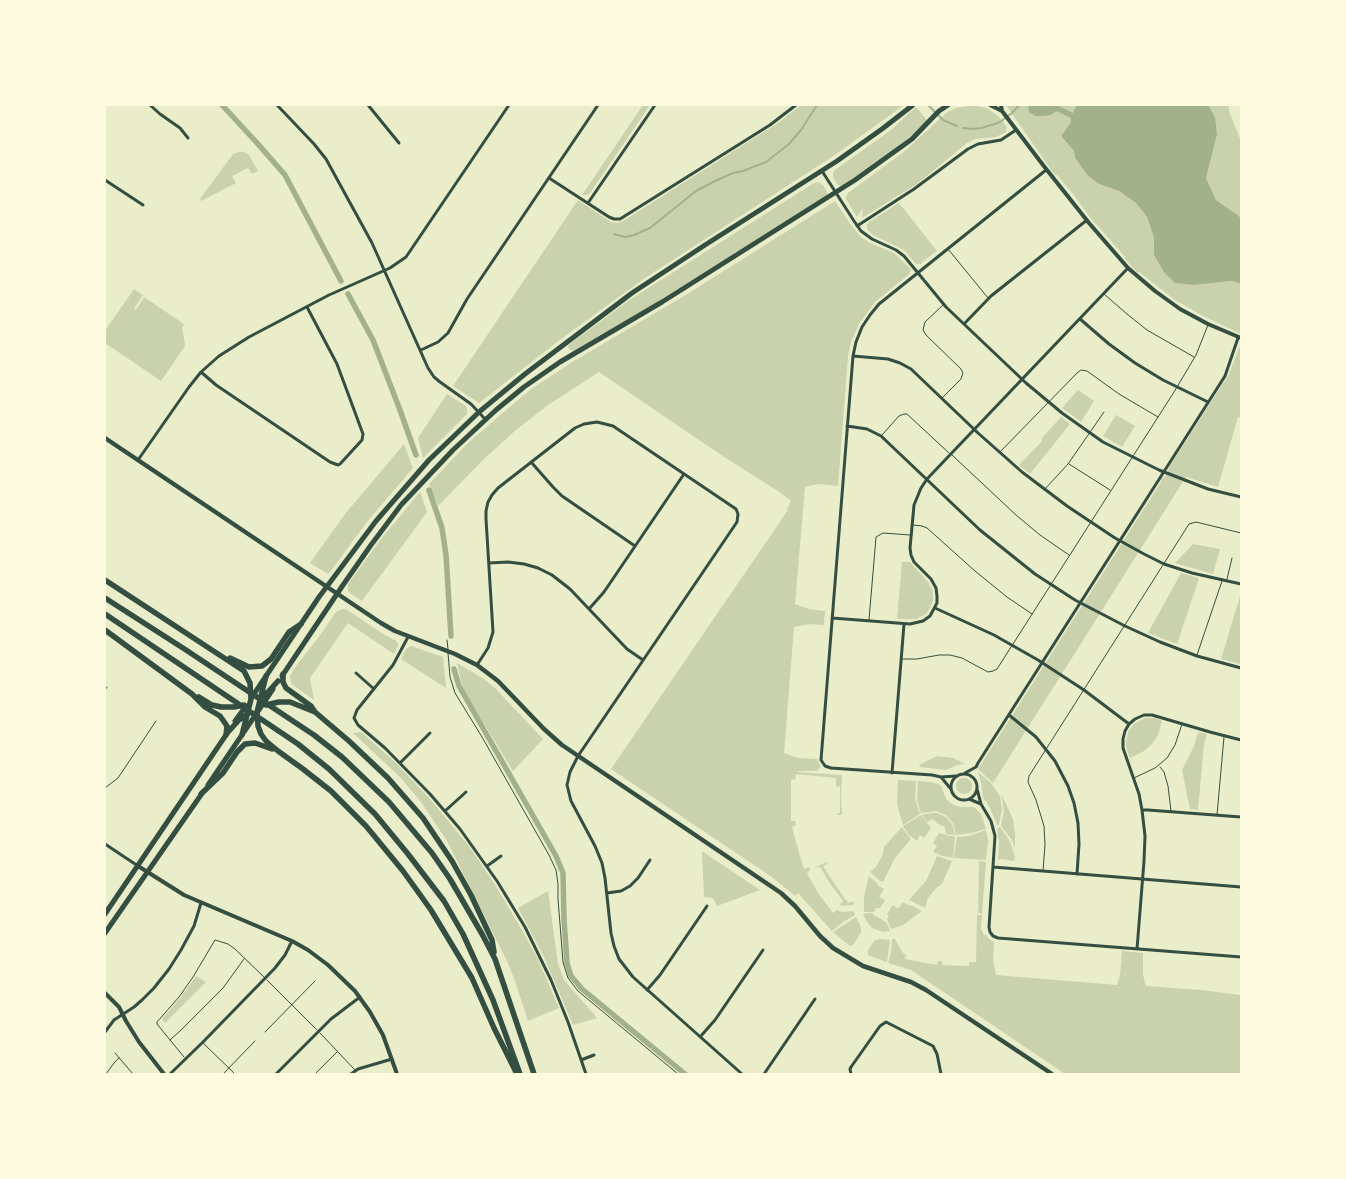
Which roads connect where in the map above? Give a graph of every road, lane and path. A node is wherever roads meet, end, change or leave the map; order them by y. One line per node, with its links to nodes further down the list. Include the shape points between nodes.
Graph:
1 (150, 105): 14 (street)
2 (277, 105): 27 (street, via 326,160)
3 (368, 105): 15 (street)
4 (509, 105): 27 (street, via 406,257)
5 (598, 105): 18 (street)
6 (655, 105): 21 (street)
7 (796, 105): 21 (street, via 621,218 610,218)
8 (913, 105): 17 (main road)
9 (948, 105): 20 (main road, via 903,146)
10 (990, 105): 12 (street)
11 (1001, 105): 12 (street)
12 (1002, 111): 13 (street)
13 (1016, 130): 16 (street); 24 (street, via 1001,140 968,149)
14 (188, 138)
15 (399, 143)
16 (1046, 170): 23 (street); 25 (street)
17 (822, 171): 20 (street); 46 (main road, via 632,293)
18 (549, 178): 21 (street); 37 (street, via 448,332 438,342)
19 (105, 180): 22 (street)
20 (835, 194): 24 (street); 49 (main road, via 551,368)
21 (588, 203)
22 (143, 205)
23 (1087, 220): 26 (street); 30 (street)
24 (857, 226): 28 (street, via 872,239 900,253)
25 (948, 248): 28 (street); 30 (lane)
26 (1128, 268): 29 (street); 35 (street, via 1167,301)
27 (384, 270): 32 (street); 37 (street)
28 (918, 272): 31 (street); 38 (street, via 884,299 870,315 859,334)
29 (1104, 294): 33 (street); 39 (lane, via 1147,330)
30 (988, 298): 34 (street)
31 (944, 305): 34 (street); 43 (lane, via 925,322 923,330 963,374)
32 (307, 306): 40 (street, via 239,343); 40 (street, via 337,364 363,437 338,465 216,385)
33 (1080, 319): 41 (street); 42 (street, via 1122,354)
34 (964, 324): 41 (street)
35 (1208, 324): 36 (street); 39 (lane)
36 (1240, 338): 45 (street, via 1225,376)
37 (421, 350): 46 (street, via 434,377)
38 (853, 356): 43 (street, via 900,363); 50 (street)
39 (1195, 358): 42 (lane)
40 (202, 372): 58 (street)
41 (1023, 379): 44 (street); 51 (street)
42 (1177, 388): 45 (street); 48 (lane)
43 (942, 398): 51 (street)
44 (1048, 402): 48 (lane, via 1084,370); 52 (street); 55 (lane)
45 (1208, 402): 61 (street)
46 (479, 412): 49 (street); 82 (main road, via 394,499)
47 (1104, 412): 52 (lane)
48 (1158, 418): 57 (lane)
49 (485, 419): 83 (main road, via 401,505)
50 (847, 426): 53 (street, via 862,427); 90 (street)
51 (974, 430): 55 (street); 56 (street)
52 (1090, 433): 57 (street); 60 (lane)
53 (881, 436): 56 (lane, via 899,416 907,414); 63 (street)
54 (105, 438): 58 (main road)
55 (1000, 453): 64 (street)
56 (951, 454): 63 (street); 73 (lane, via 1016,515)
57 (1132, 458): 61 (street); 65 (lane)
58 (138, 460): 82 (main road)
59 (531, 462): 62 (street, via 576,428 597,422 618,429); 72 (street, via 562,496); 75 (street, via 498,488 488,502)
60 (1068, 464): 64 (lane); 65 (lane)
61 (1164, 472): 66 (street, via 1208,489); 71 (street)
62 (684, 474): 72 (street); 103 (street, via 732,506 738,514 736,522)
63 (927, 480): 68 (street, via 915,500); 81 (street, via 980,530)
64 (1044, 489): 67 (street)
65 (1110, 490): 67 (lane)
66 (1241, 497)
67 (1090, 522): 71 (street); 73 (lane)
68 (912, 524): 70 (street); 89 (lane, via 927,528 974,571)
69 (1241, 533): 76 (lane, via 1194,522 1188,526)
70 (911, 536): 86 (street, via 912,559 936,588); 91 (lane, via 883,533 876,537)
71 (1120, 541): 76 (street); 85 (street)
72 (635, 546): 87 (street, via 601,597)
73 (1069, 555): 81 (lane)
74 (1232, 558): 79 (lane)
75 (489, 563): 87 (street, via 524,564 545,571 565,584); 105 (street, via 493,632 490,644)
76 (1164, 564): 78 (street); 94 (lane)
77 (105, 580): 100 (highway)
78 (1222, 580): 79 (street); 101 (lane)
79 (1227, 581): 80 (street)
80 (1241, 584)
81 (1051, 585): 85 (street); 89 (lane)
82 (326, 587): 83 (main road); 92 (main road)
83 (337, 594): 96 (main road, via 388,628); 108 (main road)
84 (105, 598): 176 (highway, via 314,735 367,780 432,853)
85 (1080, 603): 94 (street); 104 (street)
86 (935, 608): 93 (street, via 923,621); 98 (street)
87 (589, 609): 103 (street, via 627,649)
88 (105, 614): 212 (highway, via 298,744 375,814 444,901 463,934 493,1000)
89 (1032, 614): 98 (lane)
90 (832, 618): 91 (street); 137 (street, via 821,758 831,768)
91 (869, 621): 93 (street)
92 (301, 624): 100 (highway, via 289,632 271,659 262,666 249,667); 109 (main road)
93 (904, 624): 102 (street)
94 (1124, 626): 101 (street); 115 (lane)
95 (105, 630): 116 (highway)
96 (408, 637): 99 (main road); 113 (street, via 393,665)
97 (447, 640): 99 (lane)
98 (1012, 645): 102 (lane, via 992,672 950,655); 104 (street)
99 (448, 651): 105 (main road); 215 (lane, via 455,693 556,870 563,962 568,978 578,991)
100 (218, 653): 118 (highway, via 246,674 250,683)
101 (1197, 656): 106 (street)
102 (901, 658): 137 (street)
103 (643, 660): 133 (street)
104 (1043, 662): 115 (street); 121 (street)
105 (477, 665): 133 (main road, via 498,681 550,735)
106 (1241, 668)
107 (356, 673): 113 (street)
108 (283, 674): 110 (main road); 120 (highway, via 286,688)
109 (266, 676): 112 (highway)
110 (278, 681): 117 (highway)
111 (108, 686): 114 (lane)
112 (261, 687): 117 (highway); 118 (main road)
113 (374, 689): 134 (street, via 354,718)
114 (105, 690)
115 (1084, 690): 124 (street); 131 (lane)
116 (192, 694): 118 (highway, via 215,706 230,708); 127 (highway, via 224,720)
117 (265, 695): 118 (highway); 119 (highway)
118 (249, 702): 122 (highway)
119 (259, 709): 120 (highway, via 279,702); 122 (highway); 132 (highway, via 258,726 263,738)
120 (315, 712): 176 (highway, via 388,778 423,818 472,895 492,940)
121 (1009, 715): 131 (street, via 1036,736); 136 (street)
122 (245, 717): 127 (highway); 128 (highway)
123 (156, 721): 143 (lane, via 118,778)
124 (1129, 724): 125 (street, via 1148,715); 141 (street, via 1123,743)
125 (1182, 724): 129 (street); 135 (lane, via 1173,750)
126 (430, 733): 134 (street)
127 (227, 734): 158 (main road)
128 (242, 735): 147 (main road)
129 (1224, 736): 130 (street); 153 (lane)
130 (1241, 740)
131 (1046, 749): 161 (lane, via 1028,780 1044,826); 163 (street, via 1062,772 1074,803 1080,844)
132 (278, 751): 147 (highway, via 257,743 245,744); 212 (highway, via 331,791 366,826 403,871 472,978)
133 (578, 756): 166 (street, via 567,785 600,857); 219 (main road, via 781,893 833,948 869,969 926,990)
134 (400, 763): 151 (street)
135 (1159, 765): 141 (lane); 152 (lane, via 1168,786)
136 (976, 767): 138 (street); 142 (street)
137 (892, 773): 140 (street)
138 (965, 773): 139 (street); 142 (street)
139 (956, 776): 140 (street); 144 (street)
140 (941, 777): 144 (street)
141 (1134, 778): 150 (street)
142 (975, 779): 145 (street)
143 (105, 788)
144 (950, 788): 148 (street, via 957,798)
145 (977, 789): 148 (street); 149 (street)
146 (466, 792): 151 (street)
147 (202, 794): 162 (main road)
148 (969, 799): 149 (street)
149 (982, 804): 160 (street, via 994,832)
150 (1142, 810): 152 (street); 164 (street, via 1145,842)
151 (445, 811): 159 (street)
152 (1171, 812): 153 (street)
153 (1218, 815): 154 (street)
154 (1241, 817)
155 (105, 844): 158 (street)
156 (501, 856): 159 (street)
157 (650, 860): 166 (street, via 630,886)
158 (138, 866): 162 (street); 169 (main road)
159 (487, 866): 198 (street, via 541,959)
160 (993, 868): 161 (street); 172 (street, via 989,927 991,934 998,938)
161 (1043, 871): 163 (street)
162 (147, 872): 167 (street); 170 (main road)
163 (1077, 874): 164 (street)
164 (1142, 879): 165 (street); 172 (street)
165 (1241, 887)
166 (607, 893): 179 (street, via 616,953)
167 (201, 903): 171 (street); 184 (street, via 194,926 169,969 142,1000)
168 (707, 906): 179 (street, via 660,975)
169 (105, 914)
170 (105, 933)
171 (292, 941): 177 (street, via 282,960); 181 (street, via 328,964)
172 (1137, 949): 174 (street)
173 (763, 950): 188 (street)
174 (1241, 957)
175 (244, 958): 177 (lane); 189 (lane, via 223,988); 189 (lane, via 233,947 215,940 193,977 157,1023)
176 (496, 958): 213 (highway)
177 (265, 978): 183 (lane); 190 (street)
178 (315, 981): 183 (lane)
179 (646, 990): 188 (street)
180 (105, 993): 184 (street)
181 (360, 997): 185 (street); 197 (street, via 377,1023)
182 (815, 999): 217 (street)
183 (292, 1005): 185 (lane); 187 (lane)
184 (122, 1014): 186 (street); 204 (street)
185 (318, 1031): 192 (lane); 208 (street)
186 (105, 1032)
187 (265, 1032)
188 (700, 1037): 216 (street)
189 (170, 1040): 196 (lane)
190 (203, 1042): 196 (street); 199 (lane)
191 (255, 1042): 199 (lane)
192 (338, 1051): 200 (lane); 209 (lane)
193 (115, 1053): 195 (lane)
194 (594, 1055): 198 (street)
195 (120, 1058): 202 (lane); 203 (lane)
196 (186, 1059): 205 (street)
197 (392, 1059): 200 (street); 211 (street)
198 (581, 1060): 214 (street)
199 (229, 1068): 206 (lane); 207 (lane)
200 (355, 1070): 210 (street)
201 (850, 1073): 218 (street, via 880,1026 889,1023 933,1046)
202 (106, 1074)
203 (133, 1074)
204 (164, 1074)
205 (170, 1074)
206 (223, 1074)
207 (235, 1074)
208 (276, 1074)
209 (315, 1074)
210 (351, 1074)
211 (397, 1074)
212 (519, 1074)
213 (534, 1074)
214 (586, 1074)
215 (678, 1074)
216 (742, 1074)
217 (764, 1074)
218 (940, 1074)
219 (1050, 1074)

